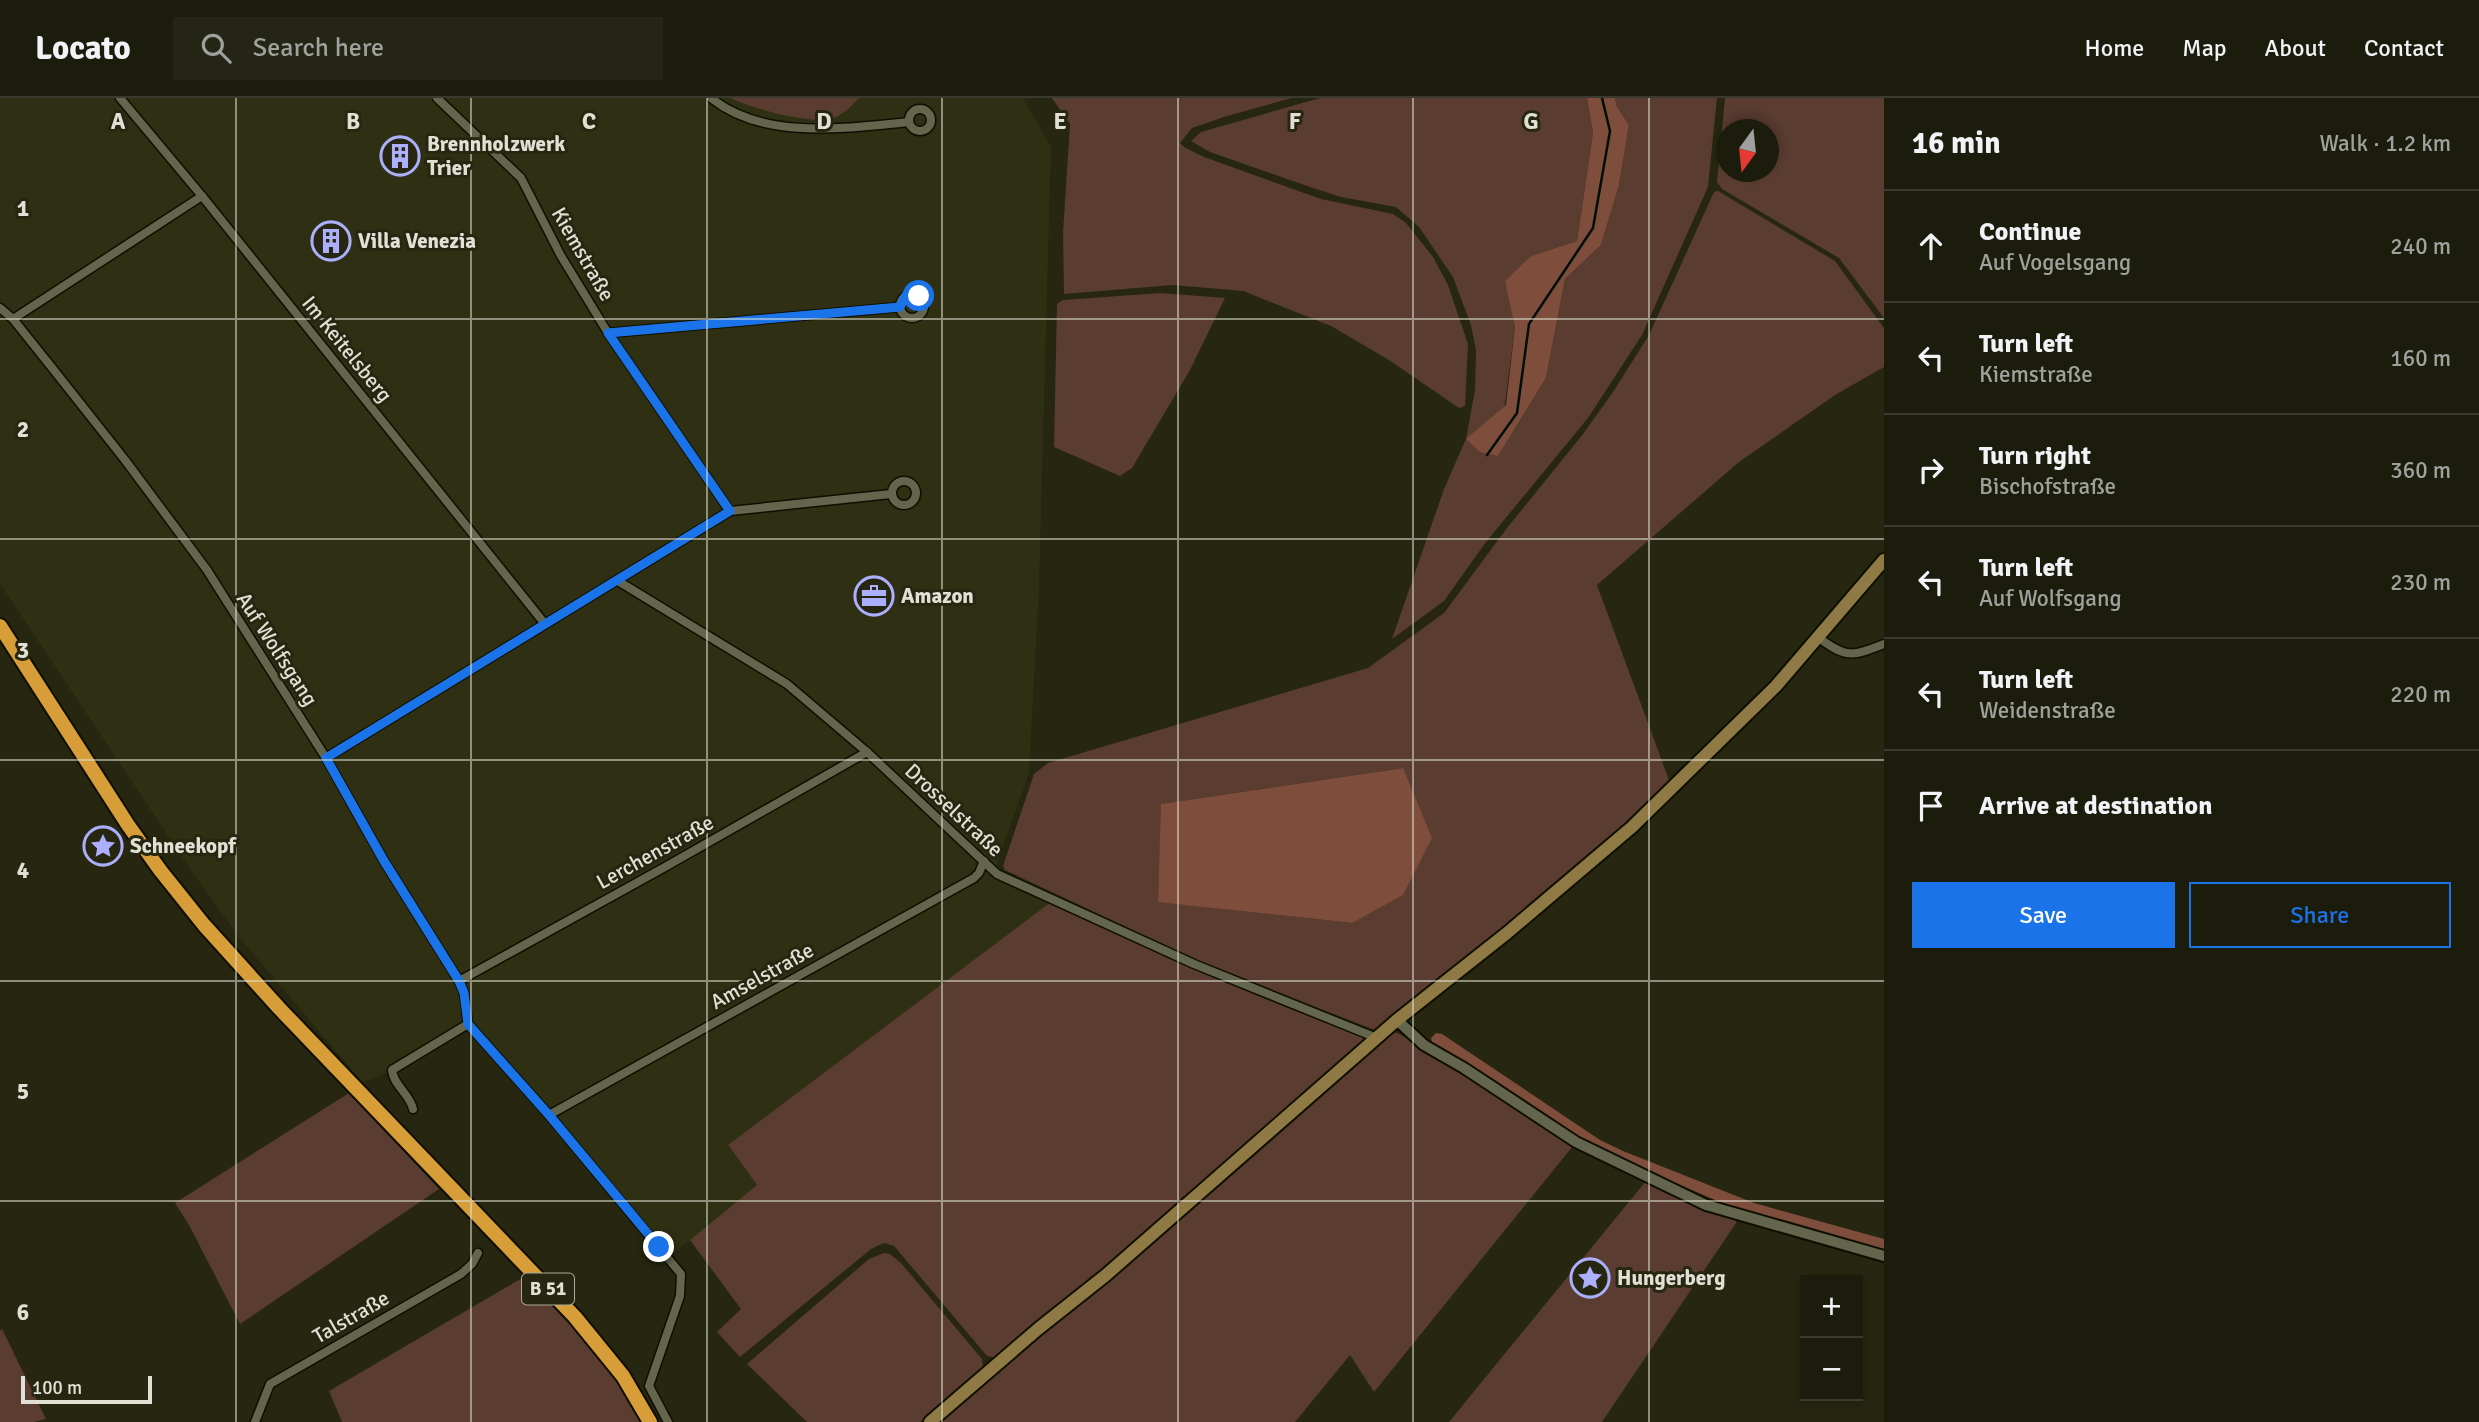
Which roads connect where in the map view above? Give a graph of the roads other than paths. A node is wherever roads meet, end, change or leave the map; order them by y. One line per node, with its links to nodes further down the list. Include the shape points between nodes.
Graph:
1 (120, 98): 5 (street, Im Keitelsberg)
2 (437, 98): 9 (street, Kiemstraße, via 522,178 561,256)
3 (711, 98): 4 (street, via 755,119 786,126)
4 (909, 122)
5 (202, 196): 8 (street); 14 (street, Im Keitelsberg)
6 (900, 307): 9 (street)
7 (0, 308): 8 (street, Auf Wolfsgang)
8 (13, 319): 19 (street, Auf Wolfsgang, via 207,570)
9 (608, 333): 11 (street, Kiemstraße)
10 (891, 494): 11 (street)
11 (730, 511): 13 (street)
12 (1884, 560): 16 (main road)
13 (618, 582): 14 (street); 18 (street, Drosselstraße, via 787,684)
14 (545, 624): 19 (street)
15 (0, 626): 30 (highway, B 51, via 128,825 204,925 575,1317 623,1376)
16 (1819, 638): 17 (street, via 1856,655); 22 (main road, via 1736,727 1632,827)
17 (1884, 644)
18 (867, 752): 20 (street, Drosselstraße); 21 (street, Lerchenstraße)
19 (326, 758): 21 (street, Auf Wolfsgang)
20 (984, 861): 24 (street, Drosselstraße, via 998,874 1194,964); 26 (street, Amselstraße, via 974,878)
21 (459, 981): 23 (street, Auf Wolfsgang)
22 (1397, 1020): 24 (main road); 28 (street, via 1424,1045 1576,1142 1706,1205)
23 (468, 1024): 25 (street, via 392,1070); 26 (street)
24 (1377, 1038): 32 (main road)
25 (413, 1109)
26 (549, 1115): 31 (street, via 681,1274 680,1296 649,1386)
27 (478, 1253): 29 (street, Talstraße, via 461,1274 270,1384)
28 (1884, 1256)
29 (255, 1422)
30 (650, 1422)
31 (667, 1422)
32 (930, 1422)

